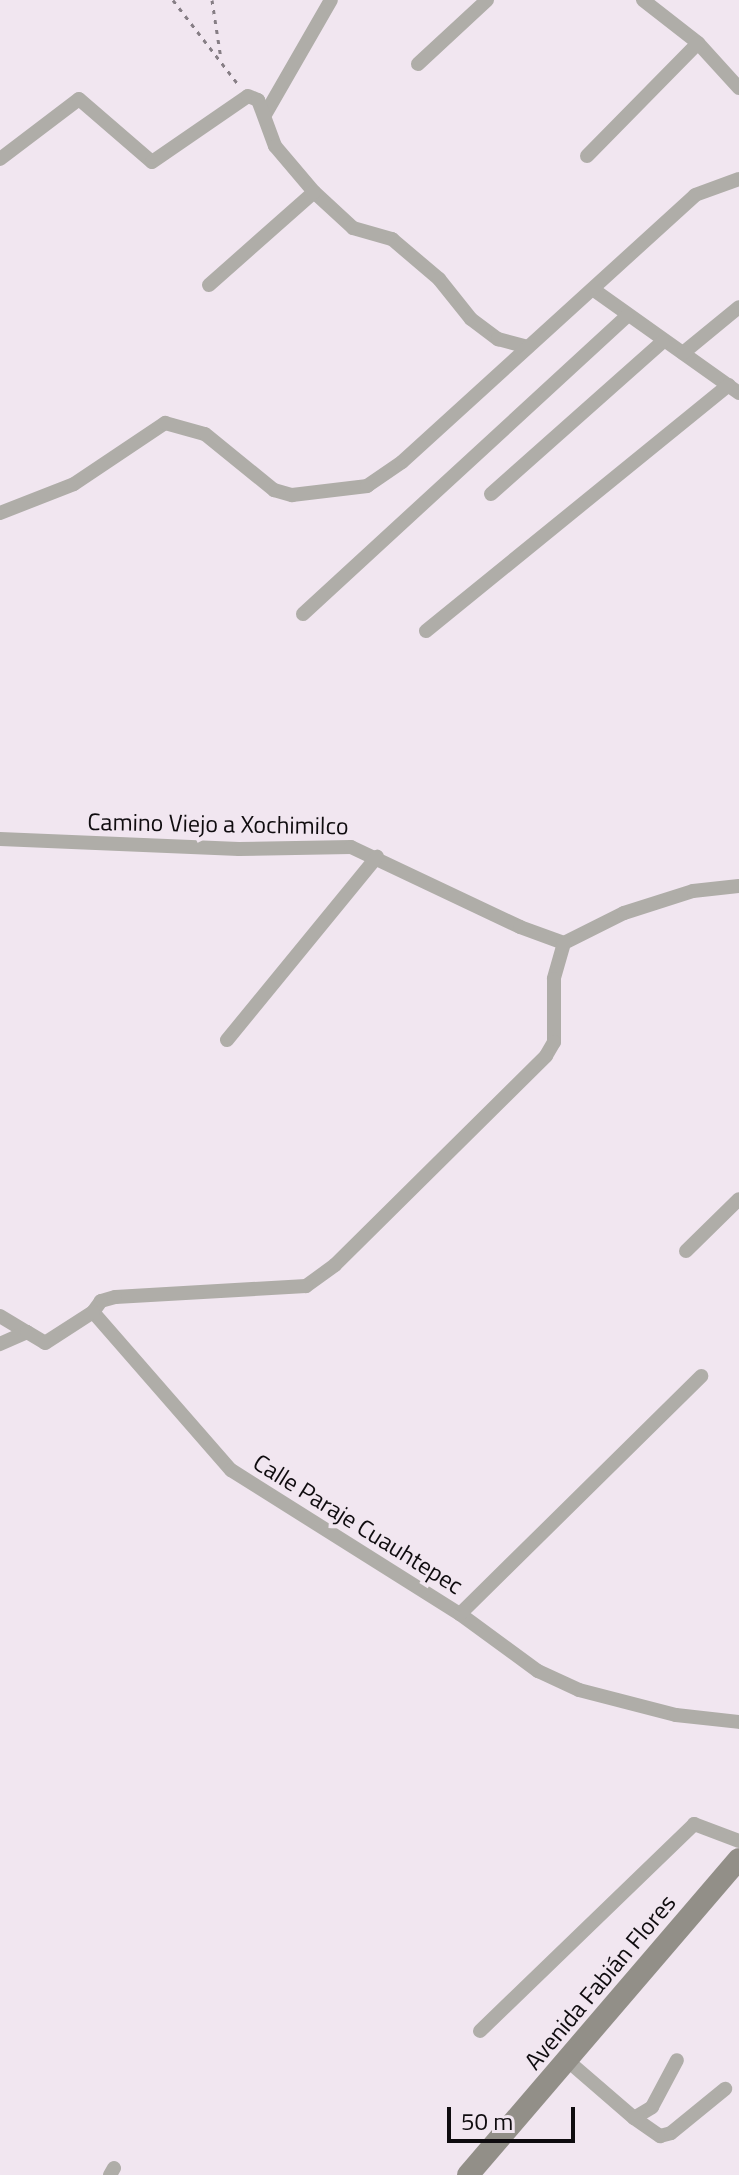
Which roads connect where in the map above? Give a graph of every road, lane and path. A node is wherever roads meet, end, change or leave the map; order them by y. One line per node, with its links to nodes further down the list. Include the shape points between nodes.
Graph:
1 (173, 0): 7 (path)
2 (212, 0): 7 (path)
3 (331, 0): 11 (street)
4 (487, 0): 8 (street)
5 (643, 0): 6 (street)
6 (698, 43): 9 (street); 12 (street)
7 (221, 63): 10 (path)
8 (418, 64)
9 (739, 88)
10 (248, 96): 11 (street); 13 (street, via 160,162 143,159 79,99)
11 (266, 113): 15 (street, via 275,146)
12 (587, 156)
13 (0, 159)
14 (739, 179): 17 (street, via 695,195)
15 (314, 192): 16 (street); 21 (street, via 353,228 392,239 498,339)
16 (209, 285)
17 (594, 290): 19 (street); 21 (street)
18 (739, 307): 22 (street)
19 (627, 316): 20 (street); 26 (street)
20 (662, 342): 22 (street); 24 (street)
21 (528, 347): 25 (street, via 402,462 367,486 292,495 274,490 205,434 165,423 74,484)
22 (683, 353): 23 (street)
23 (734, 389): 27 (street)
24 (491, 494)
25 (0, 513)
26 (303, 614)
27 (426, 631)
28 (0, 839): 29 (street, Camino Viejo a Xochimilco, via 239,849 351,847)
29 (377, 857): 31 (street, Camino Viejo a Xochimilco); 32 (street)
30 (739, 886): 31 (street, via 693,891 624,913)
31 (564, 943): 35 (street, via 554,979 554,1042 546,1056 335,1265 306,1286 115,1297 101,1301)
32 (227, 1040)
33 (739, 1199): 34 (street)
34 (686, 1251)
35 (93, 1312): 37 (street, via 45,1343); 40 (street, Calle Paraje Cuauhtepec, via 231,1470)
36 (0, 1316): 37 (street)
37 (27, 1332): 38 (street)
38 (0, 1344)
39 (701, 1376): 40 (street)
40 (460, 1614): 41 (street, Calle Paraje Cuauhtepec, via 538,1671 579,1690 676,1715)
41 (739, 1722)
42 (739, 1841): 44 (street, via 694,1824)
43 (739, 1859): 46 (main road, Avenida Fabián Flores)
44 (480, 2031)
45 (677, 2060): 48 (street, via 652,2107)
46 (568, 2061): 48 (street); 49 (main road, Avenida Fabián Flores)
47 (725, 2089): 48 (street, via 671,2133 660,2136)
48 (634, 2118)
49 (468, 2175)

